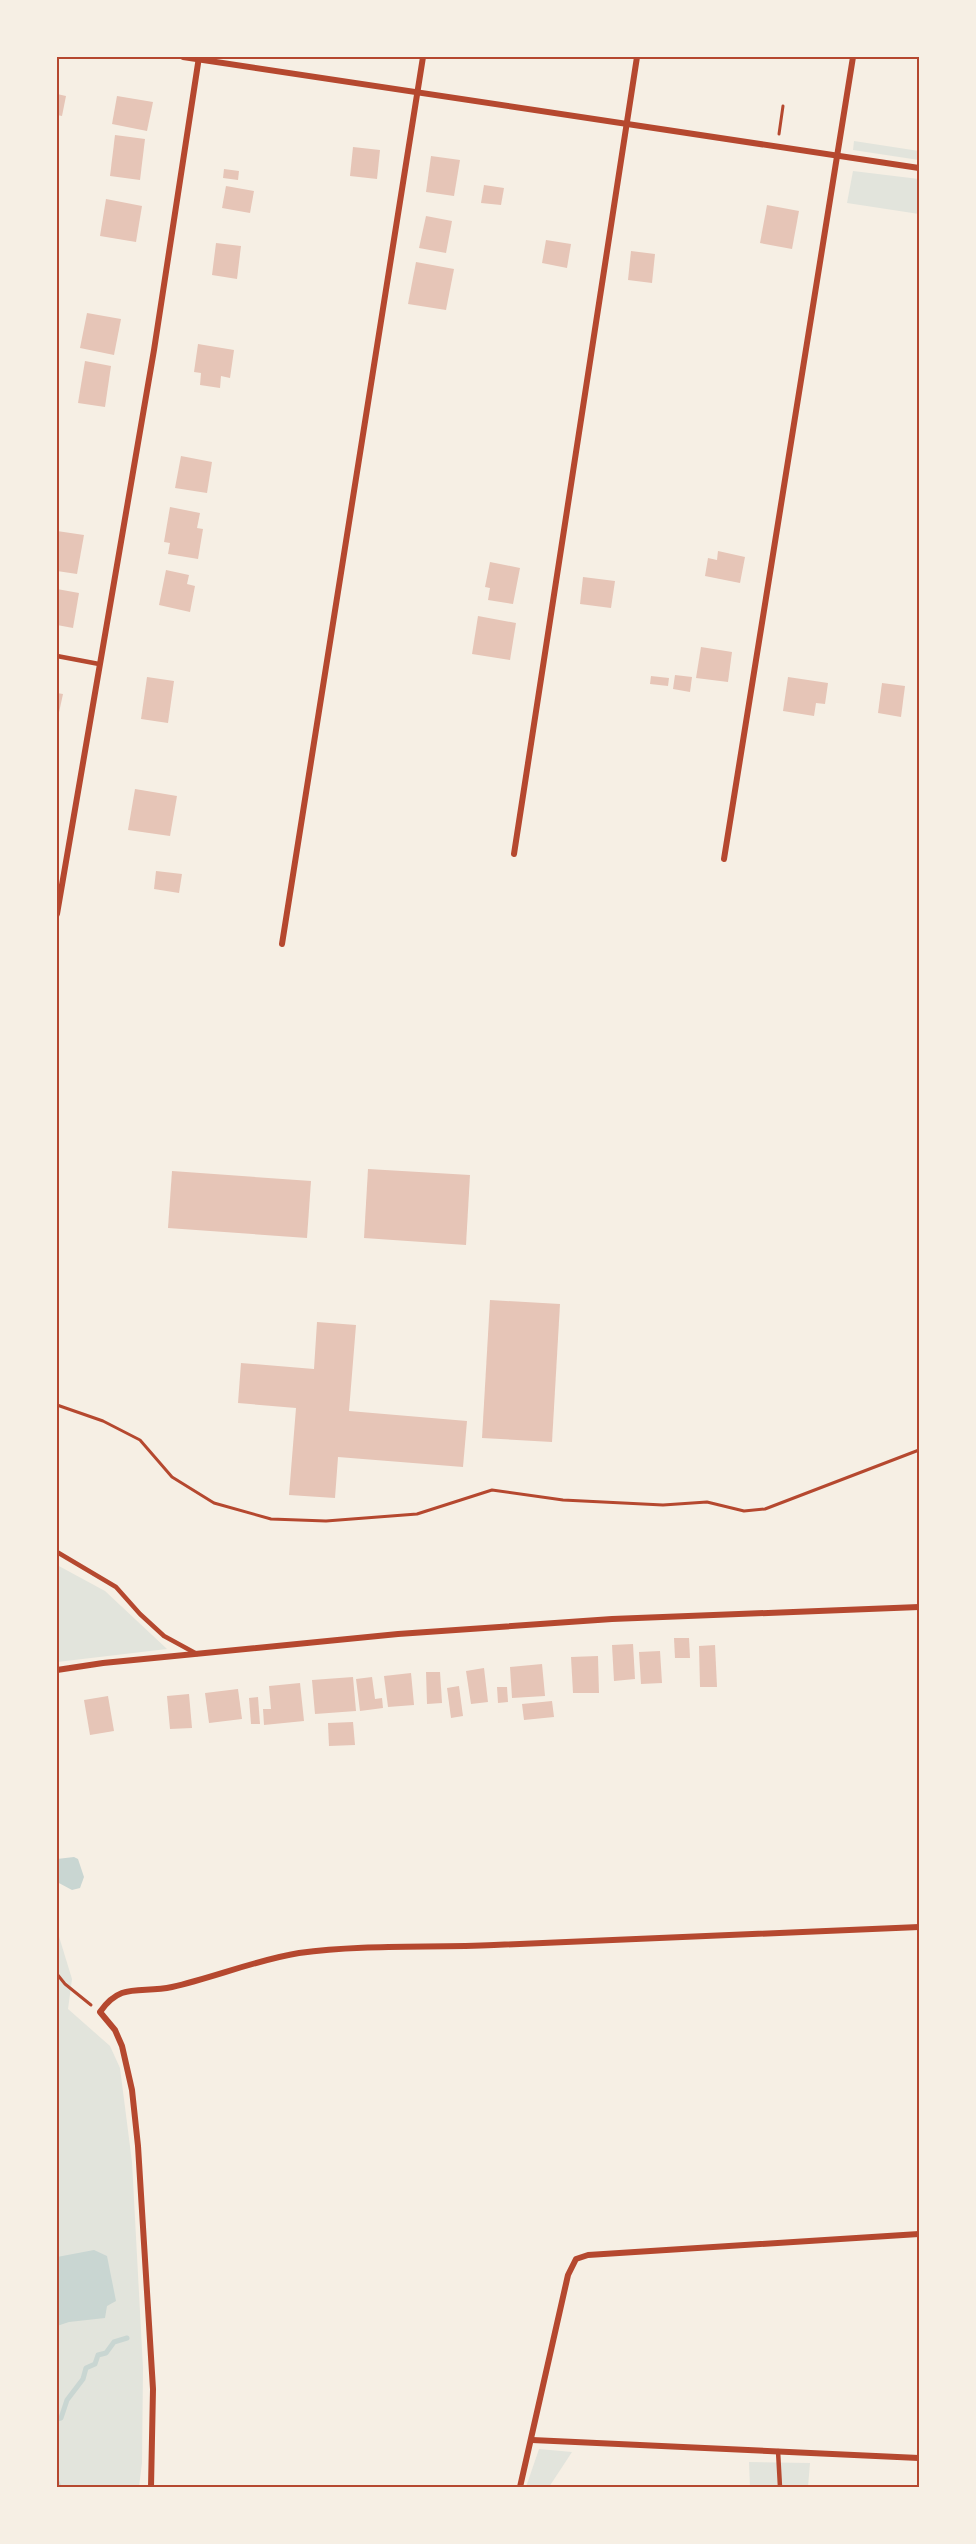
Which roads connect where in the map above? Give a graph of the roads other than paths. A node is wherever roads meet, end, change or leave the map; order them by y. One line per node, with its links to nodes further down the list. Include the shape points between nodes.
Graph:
1 (183, 57): 5 (street)
2 (423, 57): 6 (street)
3 (637, 57): 7 (street)
4 (853, 57): 8 (street)
5 (199, 58): 6 (street); 11 (street, via 154,350)
6 (417, 92): 7 (street); 15 (street)
7 (627, 122): 8 (street); 12 (street)
8 (836, 155): 9 (street); 13 (street)
9 (919, 168)
10 (57, 656): 11 (lane)
11 (99, 663): 14 (street)
12 (514, 854)
13 (724, 859)
14 (57, 914)
15 (282, 944)
16 (57, 1552): 18 (lane, via 116,1587 164,1636)
17 (919, 1607): 18 (street, via 600,1620)
18 (197, 1654): 19 (street)
19 (57, 1670)
20 (919, 1927): 25 (street, via 453,1947 343,1948 297,1953 172,1987 118,1993 108,2000 100,2012 122,2046 138,2146 153,2389)
21 (919, 2234): 22 (street, via 580,2256 568,2275)
22 (532, 2440): 23 (street); 26 (street)
23 (778, 2451): 24 (street); 27 (lane)
24 (919, 2457)
25 (151, 2487)
26 (520, 2487)
27 (780, 2487)

